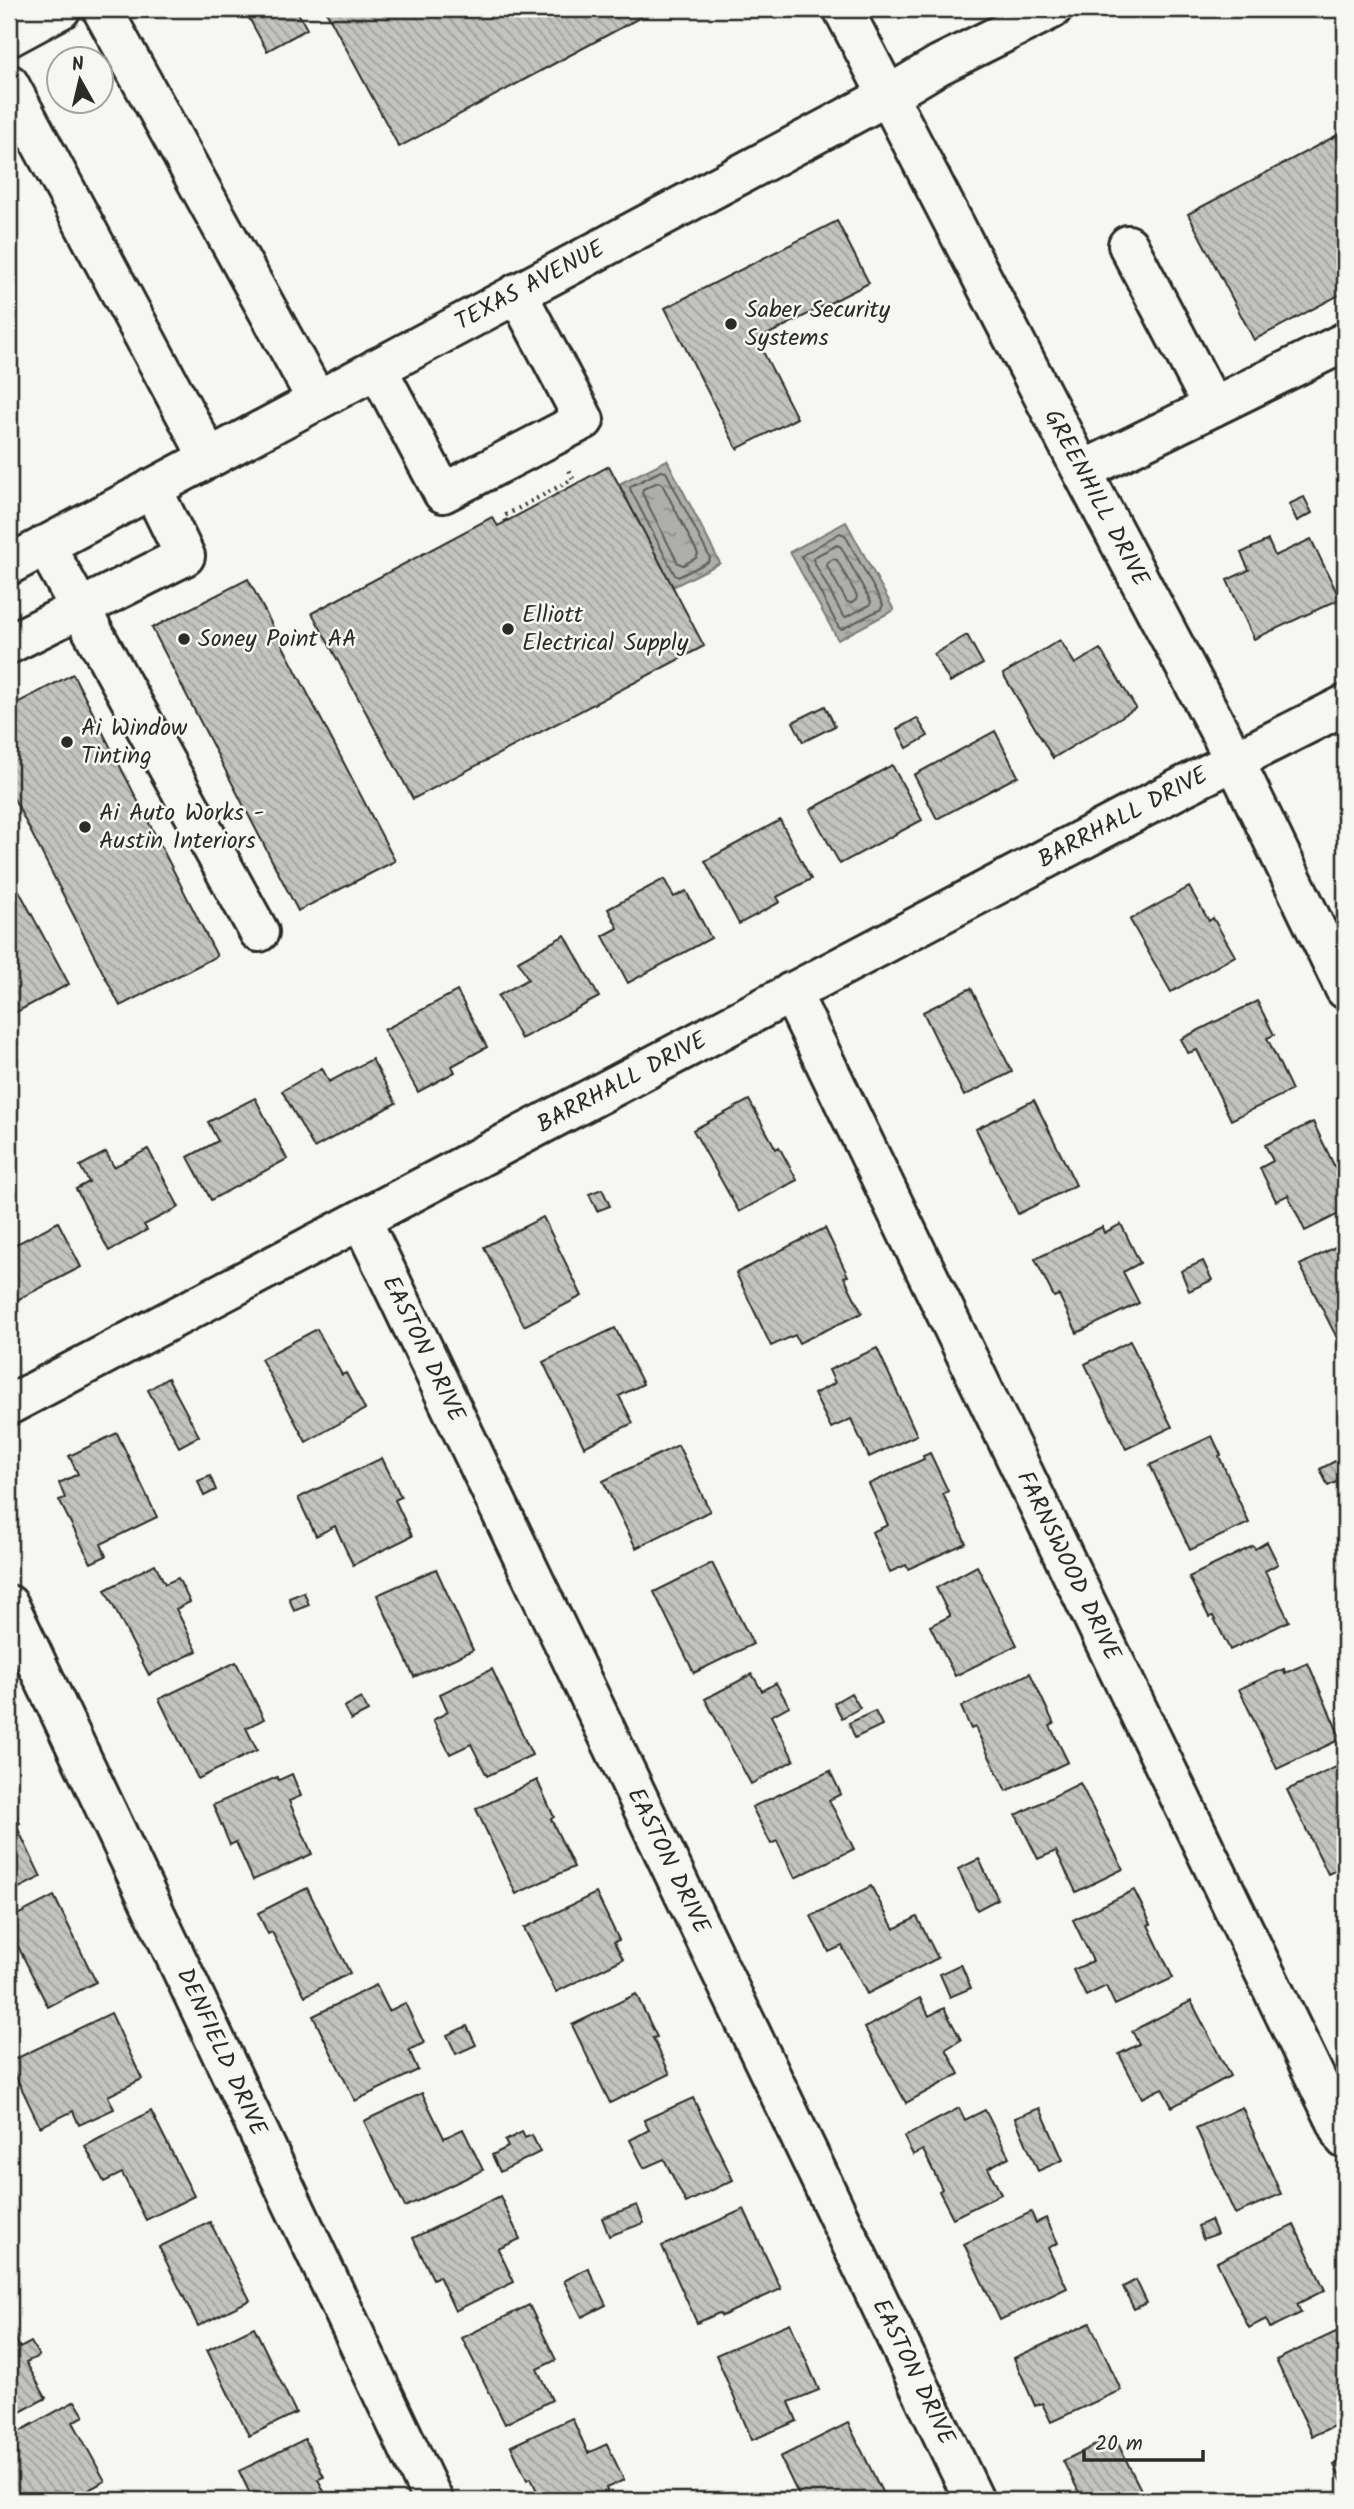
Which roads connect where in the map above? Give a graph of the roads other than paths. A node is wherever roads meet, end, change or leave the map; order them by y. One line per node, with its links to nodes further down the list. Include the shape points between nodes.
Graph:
1 (61, 9): 5 (street)
2 (102, 9): 12 (street)
3 (843, 9): 7 (street, GREENHILL DRIVE)
4 (1052, 9): 7 (street, TEXAS AVENUE)
5 (9, 37)
6 (9, 84): 14 (street)
7 (888, 95): 9 (street, TEXAS AVENUE); 15 (street, GREENHILL DRIVE)
8 (1128, 245): 13 (street)
9 (517, 293): 11 (street, TEXAS AVENUE); 11 (street, via 583,420 443,493)
10 (1345, 342): 13 (street)
11 (377, 368): 12 (street, TEXAS AVENUE)
12 (317, 400): 14 (street, TEXAS AVENUE)
13 (1213, 407): 15 (street)
14 (209, 458): 16 (street, TEXAS AVENUE)
15 (1082, 471): 22 (street, GREENHILL DRIVE)
16 (152, 488): 17 (street, TEXAS AVENUE); 19 (street, via 185,556)
17 (45, 545): 18 (street, TEXAS AVENUE); 19 (street)
18 (9, 565)
19 (80, 608): 20 (street); 23 (street)
20 (9, 644)
21 (1345, 705): 22 (street, BARRHALL DRIVE)
22 (1234, 759): 24 (street, GREENHILL DRIVE); 25 (street, BARRHALL DRIVE)
23 (259, 932)
24 (1345, 989)
25 (791, 992): 26 (street, BARRHALL DRIVE); 29 (street, FARNSWOOD DRIVE)
26 (362, 1221): 27 (street, BARRHALL DRIVE); 31 (street, EASTON DRIVE)
27 (9, 1405)
28 (9, 1605): 30 (street, DENFIELD DRIVE)
29 (1345, 2139)
30 (433, 2500)
31 (974, 2500)

